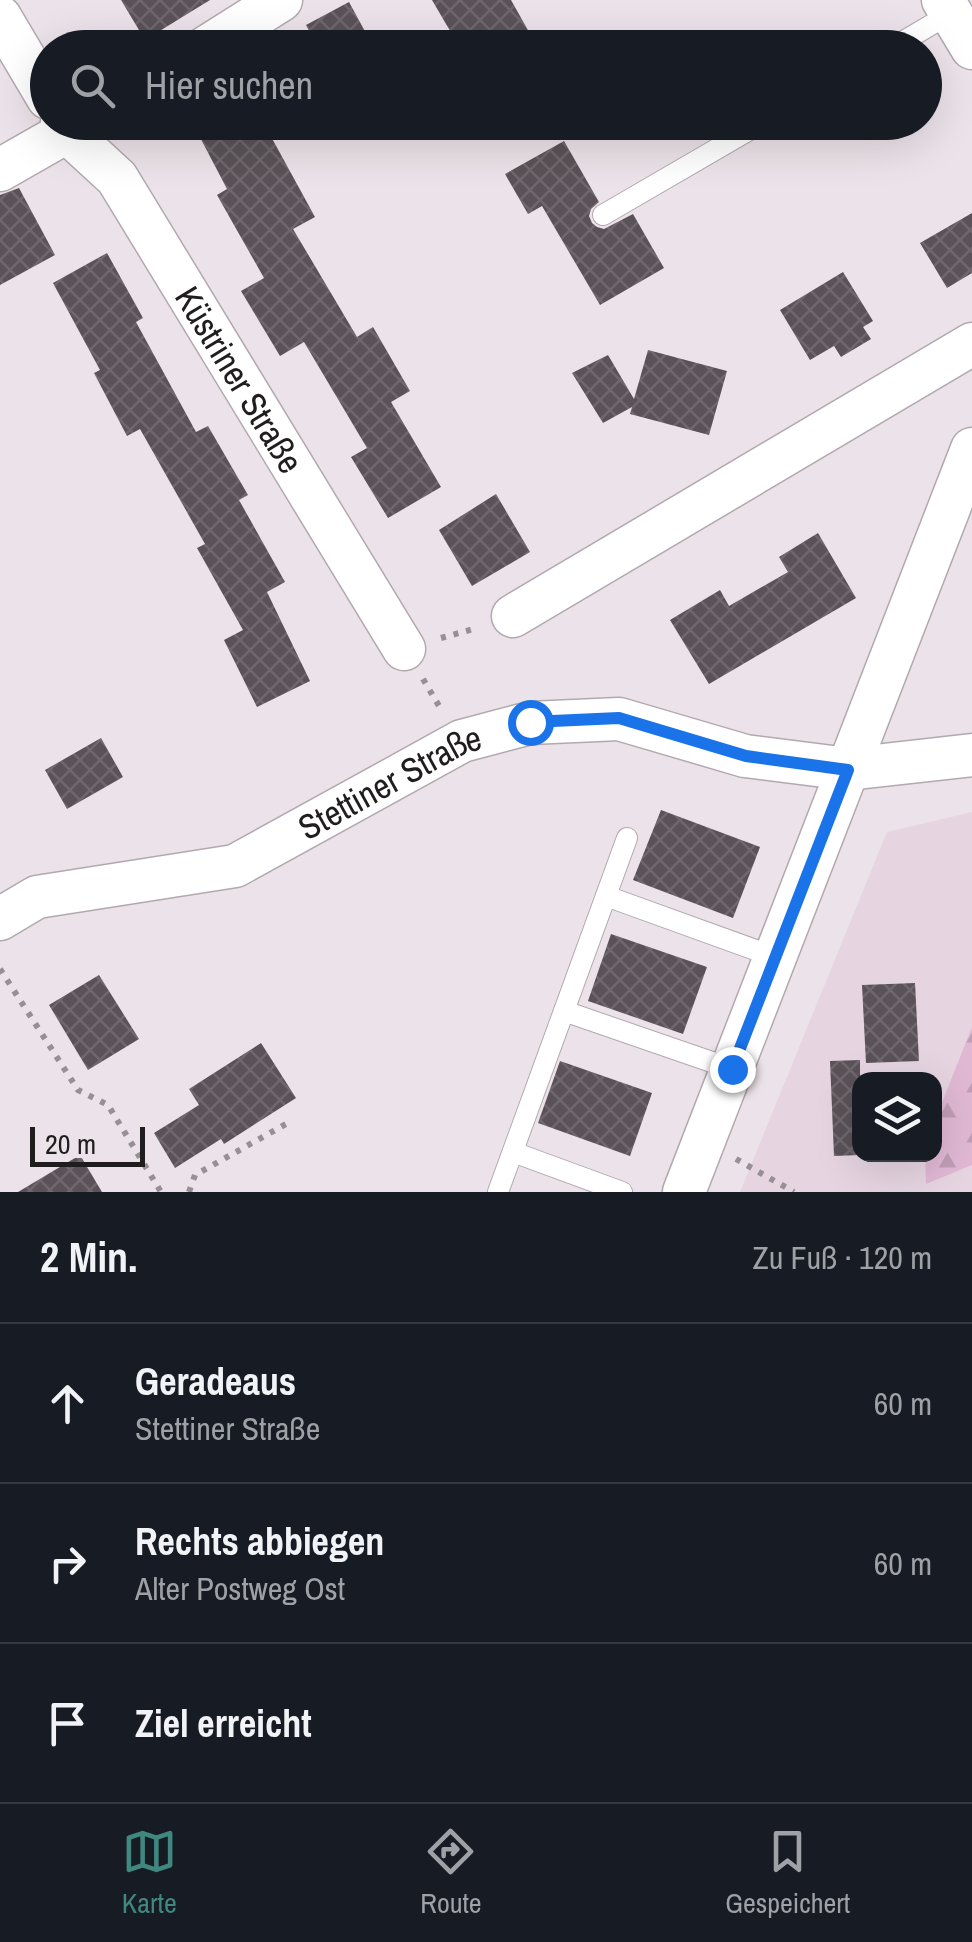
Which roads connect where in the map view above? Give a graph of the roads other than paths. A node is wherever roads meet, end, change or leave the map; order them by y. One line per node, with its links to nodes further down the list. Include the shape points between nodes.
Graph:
1 (281, 0): 3 (street)
2 (0, 17): 4 (street, Küstriner Straße)
3 (233, 30)
4 (30, 64)
5 (38, 140): 8 (street)
6 (84, 140): 13 (street, Küstriner Straße, via 117,178)
7 (732, 140): 9 (lane)
8 (0, 170)
9 (603, 215)
10 (972, 344): 12 (street)
11 (972, 449): 15 (street)
12 (514, 616)
13 (404, 649)
14 (972, 755): 15 (street, Stettiner Straße)
15 (848, 770): 18 (street, Stettiner Straße, via 746,756 619,718 530,722 462,742 236,866 37,897); 19 (street)
16 (626, 838): 17 (lane)
17 (606, 896): 19 (lane); 20 (lane)
18 (0, 919)
19 (775, 957): 21 (street)
20 (564, 1010): 21 (lane); 22 (lane)
21 (732, 1069): 25 (street)
22 (513, 1152): 23 (lane); 24 (lane)
23 (498, 1192)
24 (622, 1192)
25 (684, 1192)

